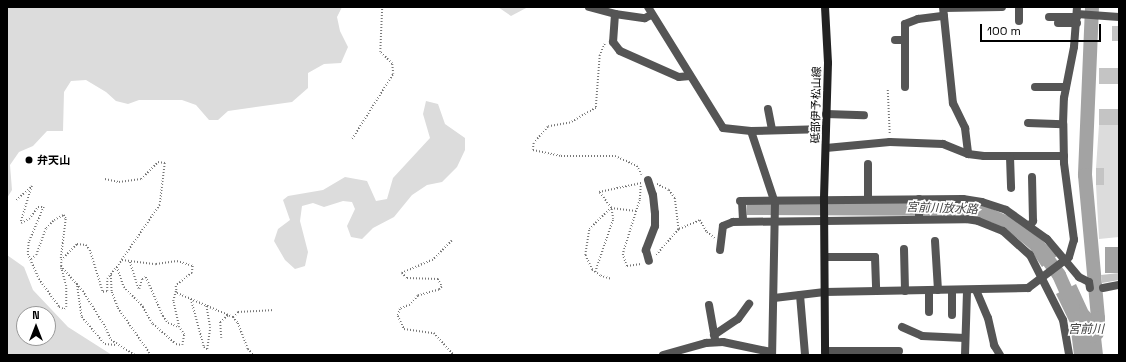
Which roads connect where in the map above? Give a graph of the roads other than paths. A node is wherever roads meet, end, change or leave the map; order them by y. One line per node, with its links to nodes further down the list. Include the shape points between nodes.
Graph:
1 (591, 7): 7 (street)
2 (648, 7): 8 (street)
3 (825, 7): 21 (main road, 砥部伊予松山線)
4 (1002, 7): 6 (street)
5 (1019, 7): 12 (street)
6 (944, 10): 15 (street, via 906,24); 29 (street, via 953,103 965,128)
7 (615, 14): 8 (street, via 645,18); 16 (street, via 613,42 620,51 679,78)
8 (651, 15): 16 (street)
9 (1077, 15): 10 (street); 11 (street); 13 (street); 19 (street)
10 (1048, 17)
11 (1119, 17)
12 (1019, 21)
13 (1058, 23)
14 (895, 40): 15 (street)
15 (905, 40): 17 (street)
16 (690, 76): 27 (street, via 723,128)
17 (908, 84)
18 (1035, 87): 19 (street)
19 (1066, 87): 24 (street)
20 (768, 109): 26 (street)
21 (826, 114): 22 (street); 25 (main road, 砥部伊予松山線)
22 (864, 115)
23 (1028, 123): 24 (street)
24 (1063, 124): 30 (street)
25 (826, 129): 26 (street); 28 (main road, 砥部伊予松山線)
26 (772, 130): 27 (street)
27 (751, 131): 39 (street)
28 (826, 148): 29 (street, via 890,142 943,144); 38 (main road, 砥部伊予松山線)
29 (968, 154): 31 (street)
30 (1064, 156): 31 (street); 50 (street, via 1074,240 1072,253)
31 (1010, 157): 35 (street)
32 (868, 164): 36 (street)
33 (1032, 176): 44 (street, via 1037,200)
34 (648, 180): 49 (street, via 655,212 655,226 646,250)
35 (1011, 188)
36 (868, 199): 37 (street); 38 (street)
37 (919, 200): 41 (street); 44 (street, via 963,199 982,202 1006,210)
38 (824, 201): 39 (street); 40 (main road, 砥部伊予松山線)
39 (775, 202): 42 (street); 43 (street, via 741,202)
40 (825, 218): 41 (street); 42 (street); 48 (main road)
41 (919, 218): 51 (street, via 966,219 991,225 1020,244)
42 (776, 219): 43 (street); 64 (street)
43 (743, 220): 47 (street, via 726,223 723,226)
44 (1030, 226): 50 (street)
45 (935, 241): 56 (street)
46 (904, 249): 61 (street)
47 (720, 250)
48 (825, 257): 60 (street, via 875,257); 62 (main road)
49 (649, 261)
50 (1064, 261): 51 (street); 53 (street, via 1079,277 1089,282)
51 (1044, 275): 59 (street, via 1028,288); 79 (street, via 1063,320)
52 (1119, 285): 54 (street)
53 (1090, 288)
54 (1103, 288)
55 (929, 290): 56 (street); 61 (street); 67 (street)
56 (938, 290): 57 (street)
57 (952, 290): 58 (street); 68 (street)
58 (967, 290): 59 (street); 70 (street)
59 (976, 290): 78 (street, via 988,318 994,345)
60 (876, 291): 61 (street); 62 (street)
61 (905, 291)
62 (825, 292): 63 (street); 74 (main road)
63 (800, 295): 64 (street); 76 (street)
64 (774, 298): 73 (street)
65 (749, 304): 71 (street, via 738,319)
66 (709, 305): 71 (street)
67 (929, 312)
68 (952, 315)
69 (902, 327): 70 (street, via 922,336)
70 (965, 338): 77 (street)
71 (714, 339): 73 (street); 75 (street)
72 (899, 350): 74 (street)
73 (771, 353)
74 (826, 353)
75 (663, 355)
76 (805, 355)
77 (965, 355)
78 (1000, 355)
79 (1069, 355)

